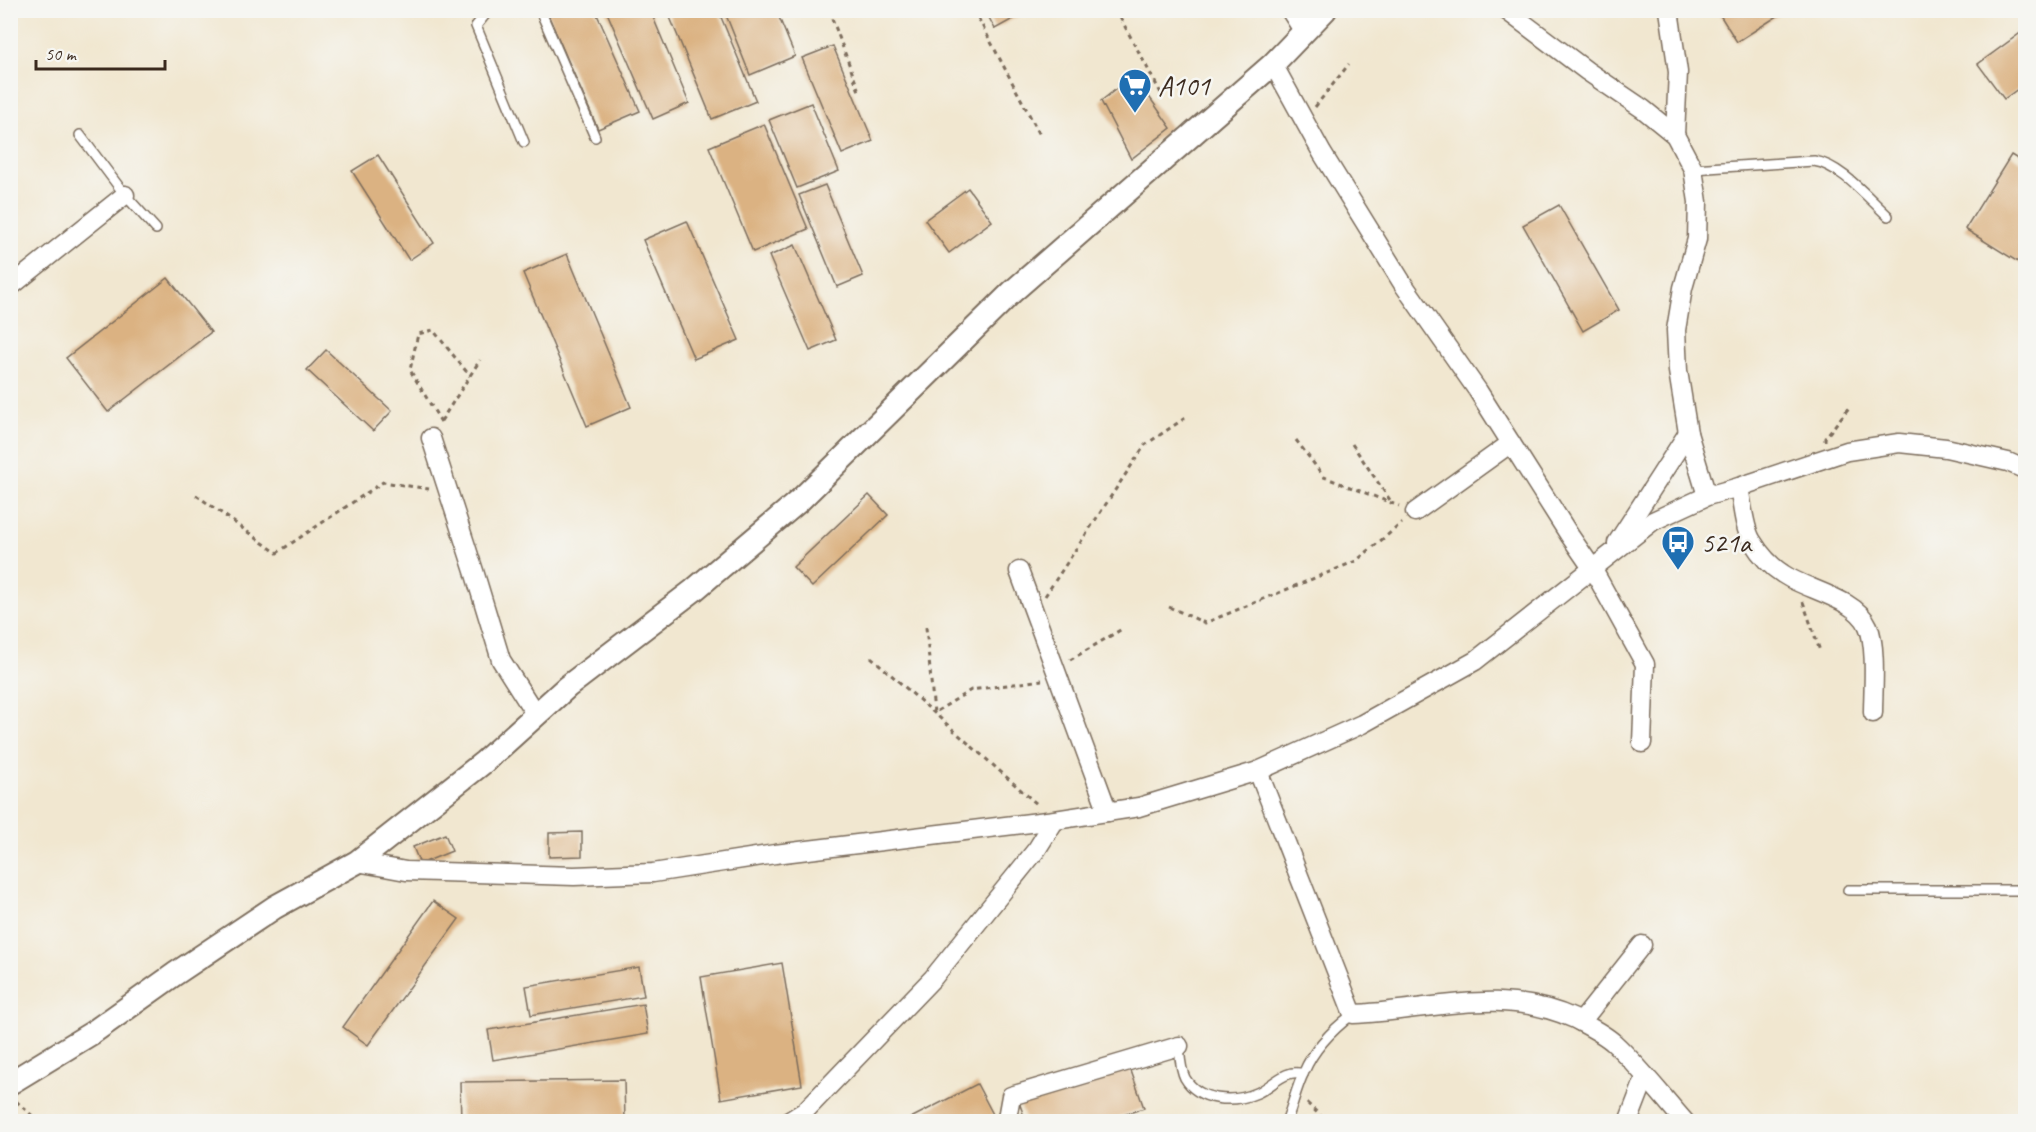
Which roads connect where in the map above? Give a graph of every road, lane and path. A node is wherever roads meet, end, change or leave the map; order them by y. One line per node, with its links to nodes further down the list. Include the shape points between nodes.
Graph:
1 (489, 10): 20 (lane, via 476,26)
2 (540, 10): 19 (lane)
3 (829, 10): 13 (path)
4 (974, 10): 17 (path)
5 (1116, 10): 14 (path)
6 (1290, 10): 10 (street)
7 (1325, 10): 10 (street)
8 (1506, 10): 18 (street)
9 (1669, 10): 18 (street, via 1678,72)
10 (1304, 32): 11 (street)
11 (1273, 64): 15 (street); 57 (street, via 1012,292 800,500)
12 (1349, 64): 15 (path)
13 (859, 91)
14 (1162, 95)
15 (1304, 120): 34 (street, via 1403,284)
16 (80, 135): 22 (lane)
17 (1040, 135)
18 (1675, 135): 21 (street)
19 (595, 137)
20 (524, 142)
21 (1693, 169): 23 (lane, via 1822,162 1836,169); 31 (street, via 1698,202 1697,239 1676,330)
22 (125, 195): 24 (lane); 25 (street)
23 (1888, 216)
24 (156, 229)
25 (10, 286)
26 (480, 360): 27 (path)
27 (470, 376): 30 (path); 30 (path, via 433,330 418,334 410,370)
28 (1851, 405): 36 (path, via 1825,438)
29 (1185, 418): 49 (path, via 1145,445)
30 (441, 422): 32 (path)
31 (1688, 433): 41 (street); 44 (street)
32 (431, 438): 39 (street)
33 (1296, 440): 42 (path, via 1324,477)
34 (1511, 443): 43 (street); 45 (street)
35 (1352, 444): 42 (path)
36 (1826, 458): 37 (street, via 1899,442 1946,448 2008,462); 38 (street)
37 (2025, 470)
38 (1739, 487): 41 (street); 47 (street, via 1750,539 1766,560)
39 (448, 492): 40 (path, via 383,482 277,553); 57 (street, via 501,660)
40 (196, 495)
41 (1707, 496): 44 (street, via 1653,521)
42 (1394, 504): 43 (path)
43 (1415, 512): 48 (path, via 1356,561 1205,623)
44 (1610, 554): 45 (street)
45 (1592, 568): 58 (street, via 1645,664); 59 (street, via 1475,661 1362,724)
46 (1019, 571): 49 (street)
47 (1796, 581): 52 (path); 56 (street, via 1855,611 1868,625)
48 (1169, 607)
49 (1034, 612): 54 (street)
50 (926, 627): 55 (path)
51 (1122, 629): 54 (path)
52 (1820, 651)
53 (871, 657): 55 (path)
54 (1057, 673): 55 (path, via 971,690); 60 (street)
55 (934, 713): 61 (path)
56 (1873, 713)
57 (536, 715): 62 (street, via 467,776)
58 (1642, 743)
59 (1258, 771): 60 (street, via 1139,807); 66 (street)
60 (1108, 812): 61 (street)
61 (1055, 820): 62 (street, via 654,873 574,876 406,872); 75 (street, via 1037,849 933,978 804,1112)
62 (357, 862): 71 (street, via 275,907 92,1033)
63 (1848, 890): 64 (lane)
64 (2025, 890)
65 (1642, 945): 67 (street)
66 (1353, 1014): 67 (street, via 1499,1000 1558,1012); 69 (lane, via 1326,1037)
67 (1581, 1022): 70 (street, via 1614,1043)
68 (1179, 1046): 69 (lane, via 1185,1076 1196,1090 1212,1097 1244,1097 1266,1089 1288,1073); 76 (street, via 1011,1096 1007,1118)
69 (1303, 1074): 72 (lane)
70 (1646, 1078): 79 (street); 80 (street)
71 (10, 1083)
72 (1297, 1094): 77 (lane); 78 (path)
73 (10, 1095): 74 (path)
74 (39, 1122)
75 (788, 1122)
76 (1010, 1122)
77 (1286, 1122)
78 (1327, 1122)
79 (1628, 1122)
80 (1685, 1122)

